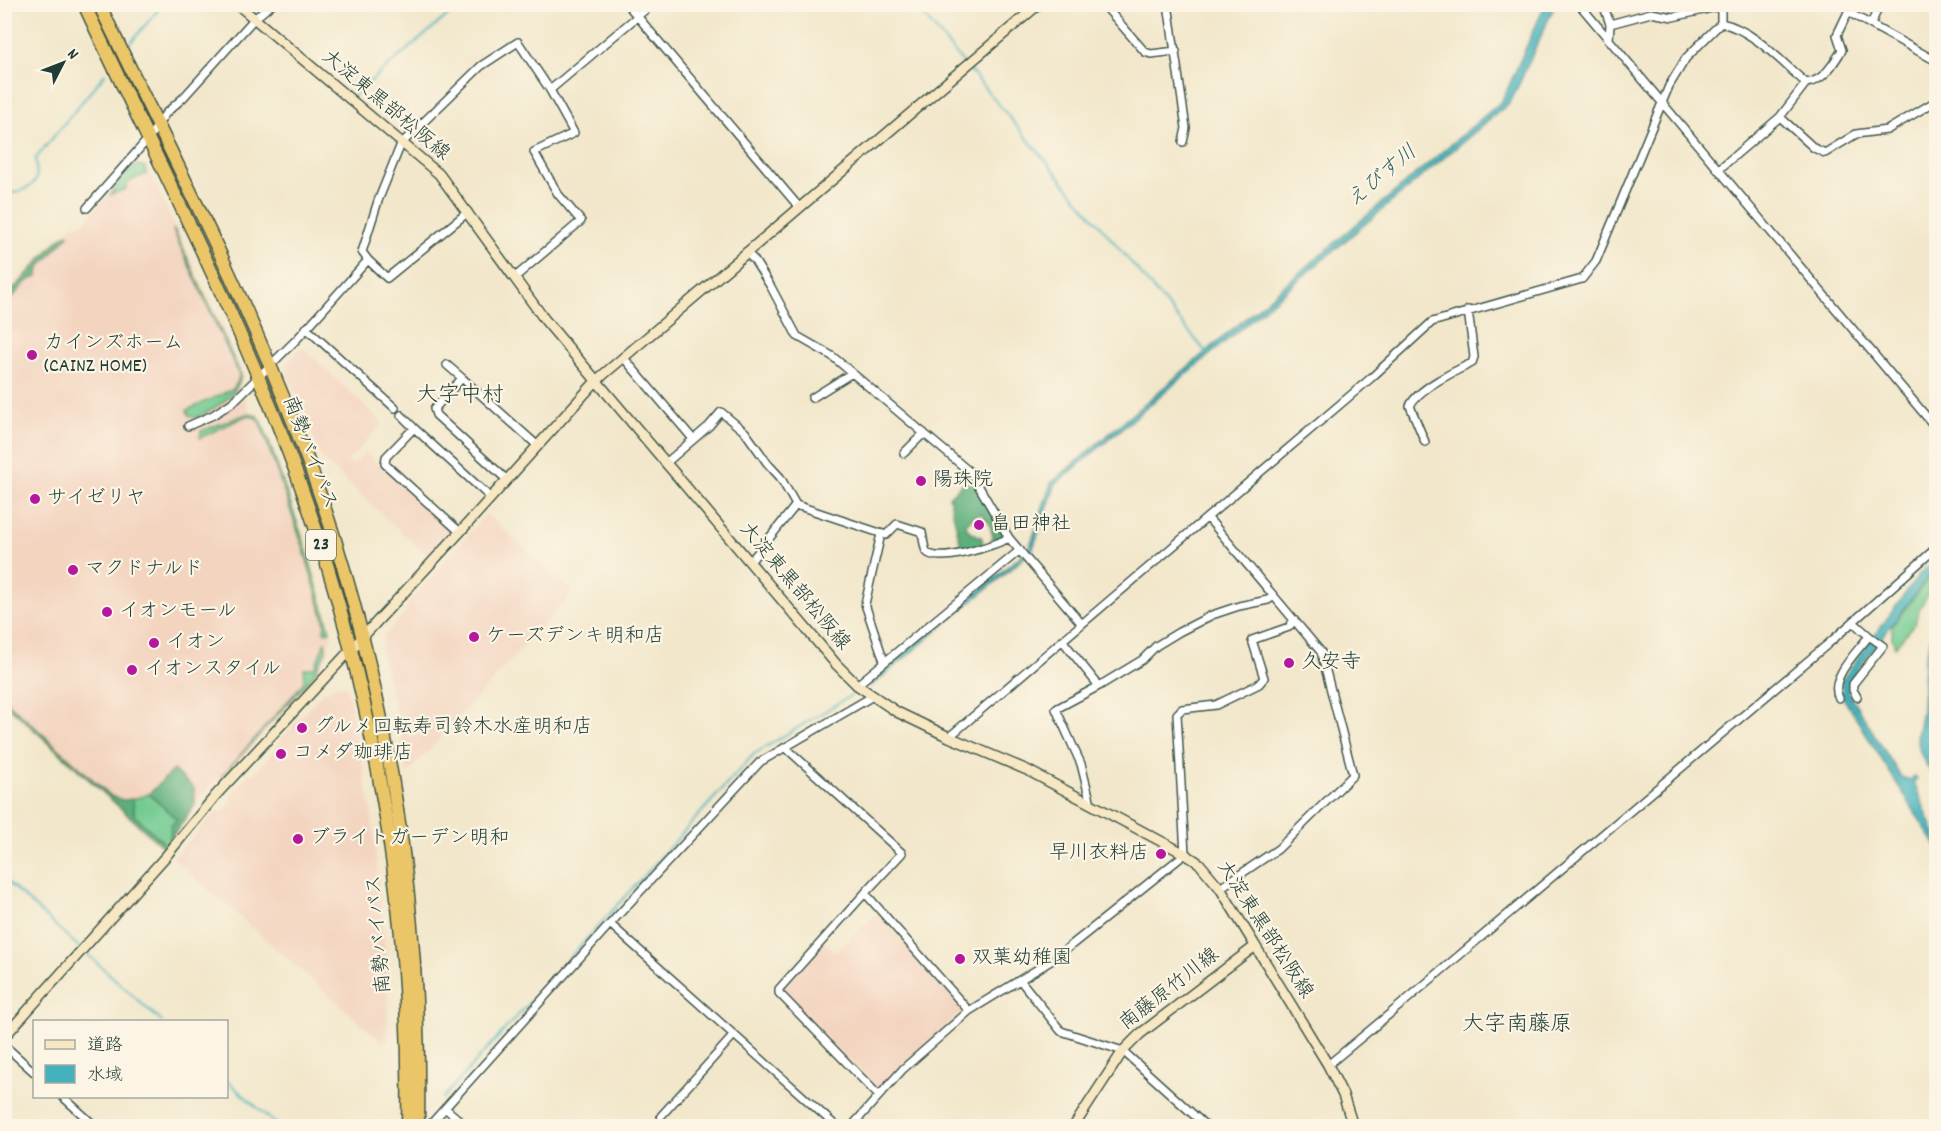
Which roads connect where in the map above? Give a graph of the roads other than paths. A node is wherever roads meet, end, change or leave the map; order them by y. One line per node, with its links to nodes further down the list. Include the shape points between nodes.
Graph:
1 (84, 4): 28 (highway, 南勢バイパス / 23)
2 (99, 4): 27 (highway, 南勢バイパス / 23)
3 (237, 4): 15 (main road, 大淀東黒部松阪線)
4 (272, 4): 15 (street)
5 (627, 4): 14 (street)
6 (652, 4): 14 (street)
7 (1039, 4): 32 (main road)
8 (1103, 4): 20 (street, via 1145,52)
9 (1168, 4): 20 (street)
10 (1579, 4): 19 (street)
11 (1603, 4): 17 (street)
12 (1880, 4): 18 (street)
13 (1721, 5): 16 (street); 17 (street, via 1673,17 1650,13)
14 (637, 17): 23 (street); 32 (street)
15 (254, 19): 27 (street); 30 (main road, 大淀東黒部松阪線)
16 (1721, 23): 22 (street, via 1732,25 1758,42); 25 (street, via 1686,58)
17 (1610, 24): 19 (street)
18 (1870, 24): 21 (street); 22 (street, via 1848,12 1837,35 1842,50 1826,72)
19 (1610, 40): 25 (street)
20 (1176, 51): 29 (street, via 1186,128)
21 (1936, 61)
22 (1806, 83): 26 (street)
23 (550, 90): 30 (street, via 518,42 481,66); 37 (street, via 573,133 534,152 558,194 581,221)
24 (1936, 101): 26 (street, via 1887,130 1856,134 1825,153)
25 (1661, 103): 31 (street); 38 (street, via 1596,261 1586,276)
26 (1780, 117): 31 (street)
27 (158, 126): 28 (street); 42 (highway, 南勢バイパス / 23)
28 (148, 139): 33 (street); 44 (highway, 南勢バイパス / 23)
29 (1183, 142)
30 (401, 144): 34 (main road, 大淀東黒部松阪線, via 438,174); 36 (street, via 362,252)
31 (1718, 170): 52 (street)
32 (799, 207): 35 (main road)
33 (87, 208)
34 (468, 212): 36 (street, via 387,278); 37 (main road, 大淀東黒部松阪線)
35 (746, 252): 40 (main road); 43 (street, via 771,287 794,332)
36 (368, 260): 39 (street)
37 (514, 278): 46 (main road, 大淀東黒部松阪線)
38 (1468, 310): 55 (street, via 1472,363 1420,394 1410,406); 62 (street, via 1429,324)
39 (306, 328): 42 (street); 48 (street)
40 (623, 357): 46 (main road); 54 (street)
41 (447, 365): 45 (street)
42 (270, 366): 44 (street); 74 (highway, 南勢バイパス / 23, via 321,497)
43 (852, 373): 47 (street); 53 (street)
44 (258, 377): 50 (street, via 227,406); 76 (highway, 南勢バイパス / 23, via 313,520)
45 (462, 378): 56 (street); 59 (street, via 434,412)
46 (597, 380): 56 (main road); 58 (main road, 大淀東黒部松阪線)
47 (812, 398)
48 (395, 408)
49 (401, 416): 51 (street)
50 (188, 426)
51 (414, 428): 60 (street); 63 (street, via 387,457 386,464)
52 (1936, 428)
53 (924, 433): 57 (street); 65 (street, via 976,478)
54 (693, 439): 58 (street); 61 (street, via 721,412 745,432)
55 (1425, 442)
56 (538, 446): 59 (main road)
57 (904, 453)
58 (666, 463): 68 (main road, 大淀東黒部松阪線)
59 (507, 480): 60 (main road)
60 (491, 498): 63 (main road)
61 (796, 504): 64 (street); 68 (street)
62 (1208, 518): 69 (street); 72 (street)
63 (460, 532): 74 (main road)
64 (881, 534): 65 (street, via 886,535 897,524 922,532 929,554 940,556 985,549); 77 (street, via 865,604)
65 (1009, 538): 67 (street)
66 (1936, 548): 71 (street)
67 (1023, 553): 72 (street); 77 (street)
68 (750, 562): 78 (main road, 大淀東黒部松阪線)
69 (1274, 596): 70 (street); 79 (street, via 1212,615 1156,646 1142,660)
70 (1294, 620): 86 (street, via 1289,627 1252,640 1264,678 1259,684 1216,705 1177,714); 87 (street, via 1321,652 1353,775 1278,849)
71 (1852, 622): 73 (street); 97 (street)
72 (1081, 623): 75 (street)
73 (1870, 637): 81 (street, via 1883,646 1853,684); 82 (street, via 1838,678 1835,688)
74 (363, 638): 76 (main road); 105 (highway, 南勢バイパス / 23, via 389,757 404,859 418,1022)
75 (1062, 640): 79 (street); 83 (street)
76 (350, 651): 94 (main road, via 216,795); 104 (highway, 南勢バイパス / 23, via 393,863 405,980)
77 (884, 661): 78 (street)
78 (857, 685): 80 (main road, 大淀東黒部松阪線)
79 (1099, 686): 85 (street, via 1056,709 1081,765)
80 (873, 696): 83 (main road, 大淀東黒部松阪線); 84 (street)
81 (1857, 697)
82 (1839, 698)
83 (949, 737): 85 (main road, 大淀東黒部松阪線, via 1027,770)
84 (784, 747): 88 (street, via 902,853); 89 (street, via 760,762)
85 (1091, 804): 86 (main road, 大淀東黒部松阪線)
86 (1185, 854): 87 (main road, 大淀東黒部松阪線, via 1199,863); 91 (street, via 1054,960)
87 (1220, 888): 90 (main road, 大淀東黒部松阪線)
88 (866, 892): 92 (street); 99 (street, via 779,993)
89 (610, 924): 93 (street); 101 (street)
90 (1254, 947): 96 (main road, 南藤原竹川線); 97 (main road, 大淀東黒部松阪線)
91 (1020, 980): 92 (street); 96 (street, via 1061,1030)
92 (969, 1011): 99 (street, via 903,1069)
93 (734, 1035): 102 (street); 108 (street)
94 (4, 1036)
95 (4, 1045): 98 (street)
96 (1123, 1051): 110 (main road, 南藤原竹川線); 111 (street)
97 (1328, 1065): 112 (main road, 大淀東黒部松阪線)
98 (33, 1071)
99 (879, 1096): 109 (street)
100 (64, 1098): 103 (street)
101 (445, 1108): 106 (street); 107 (street)
102 (662, 1116)
103 (95, 1126)
104 (408, 1126)
105 (418, 1126)
106 (429, 1126)
107 (466, 1126)
108 (836, 1126)
109 (852, 1126)
110 (1074, 1126)
111 (1206, 1126)
112 (1353, 1126)

